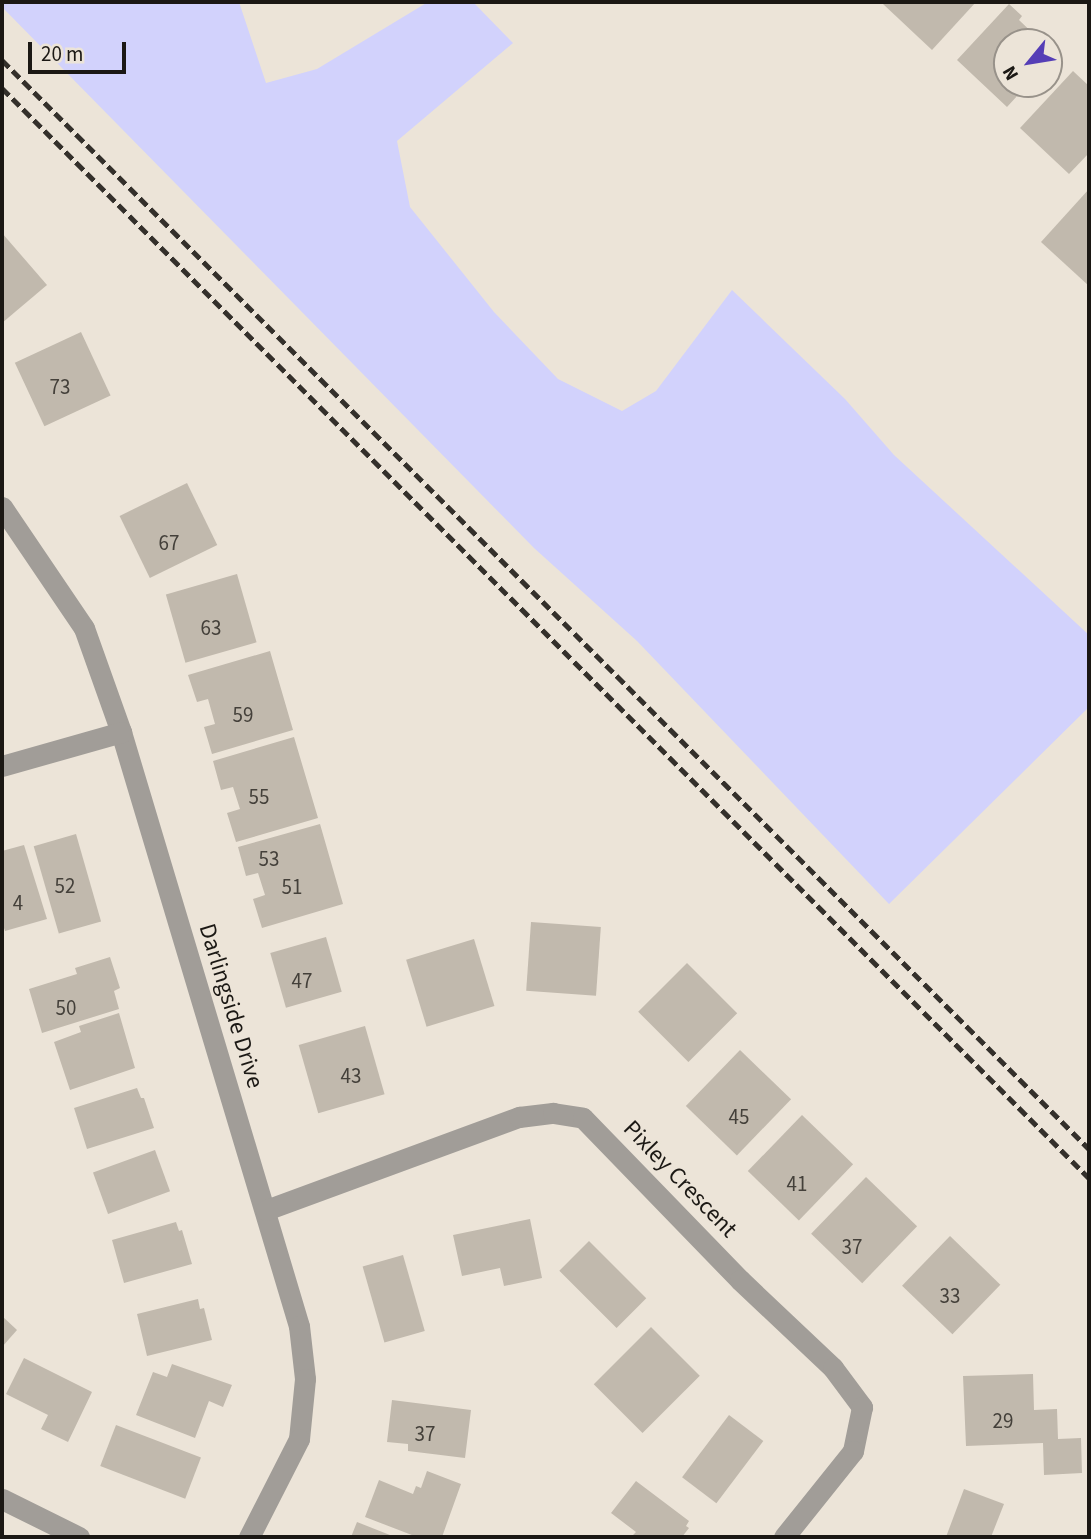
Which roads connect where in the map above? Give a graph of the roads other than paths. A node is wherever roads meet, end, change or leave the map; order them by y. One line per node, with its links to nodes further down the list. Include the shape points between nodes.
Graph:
1 (2, 508): 2 (street, Darlingside Drive, via 84,628)
2 (121, 732): 3 (street); 4 (street, Darlingside Drive)
3 (2, 766)
4 (265, 1210): 7 (street, Darlingside Drive, via 299,1326 305,1378 299,1439); 8 (street, Pixley Crescent, via 519,1116 553,1113 583,1118 740,1280 833,1367 862,1407 853,1451)
5 (2, 1499): 6 (street)
6 (79, 1537)
7 (249, 1537)
8 (784, 1537)

